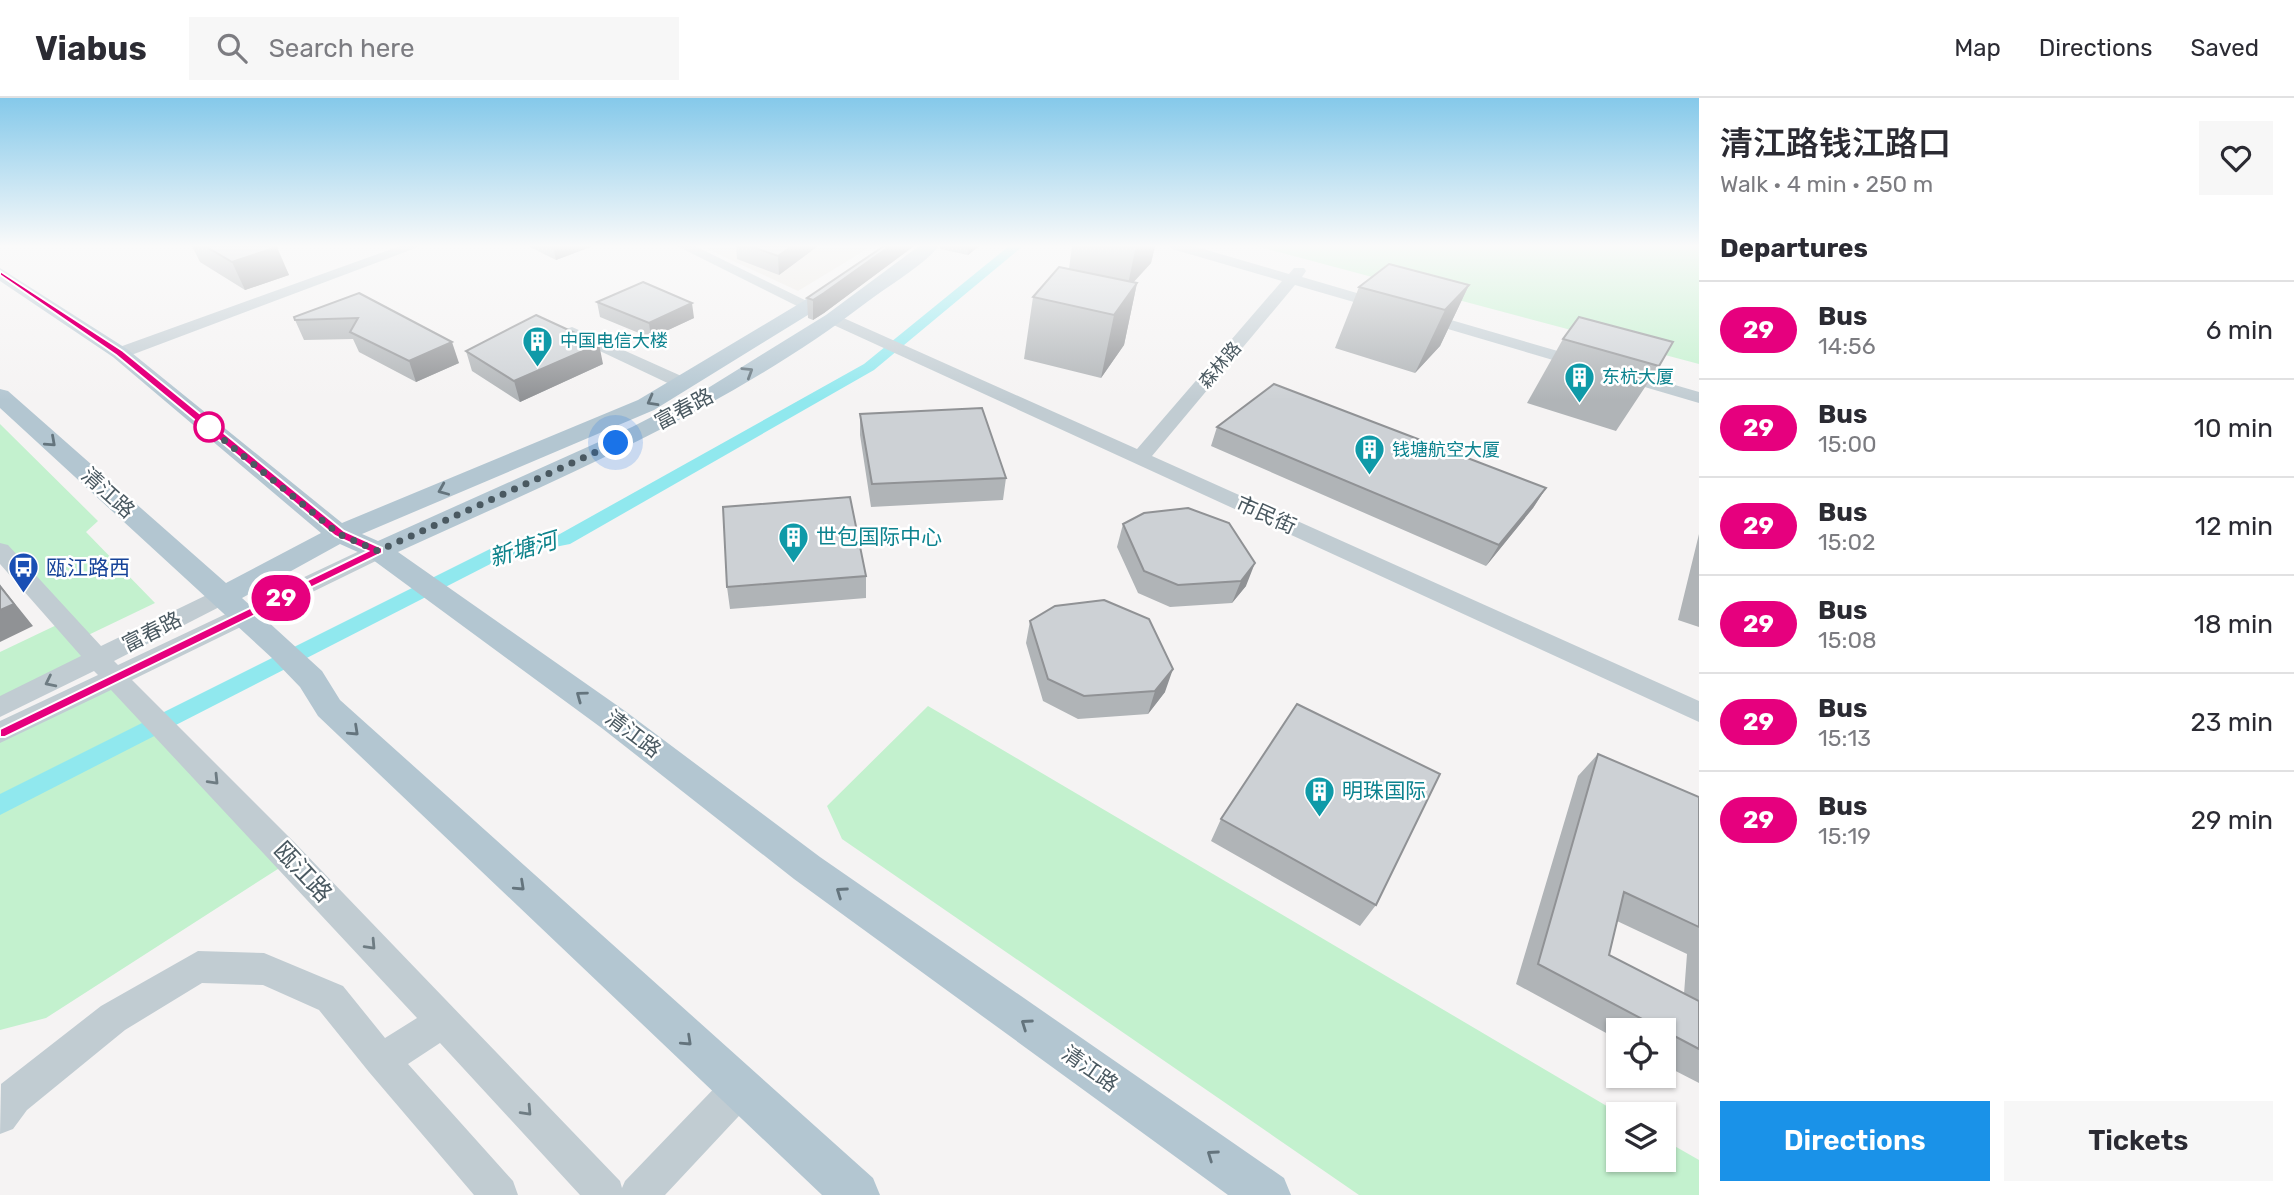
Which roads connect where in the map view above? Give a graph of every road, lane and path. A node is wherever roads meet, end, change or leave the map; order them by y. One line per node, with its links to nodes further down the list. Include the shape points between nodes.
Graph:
1 (36, 297): 12 (main road, 清江路)
2 (273, 297): 12 (street)
3 (791, 297): 9 (street)
4 (822, 297): 9 (main road, 富春路)
5 (862, 297): 10 (main road, 富春路)
6 (1277, 297): 17 (street, 森林路)
7 (1369, 297): 16 (street)
8 (1376, 297): 14 (street)
9 (809, 306): 13 (main road, 富春路)
10 (833, 319): 17 (street, 市民街); 20 (main road, 富春路, one-way to 10, via 640,432 716,393)
11 (558, 326): 13 (street)
12 (120, 353): 18 (main road, 清江路)
13 (682, 383): 18 (main road, 富春路, one-way to 18, via 646,405)
14 (1699, 387)
15 (0, 396): 21 (main road, 清江路, one-way to 21)
16 (1699, 398)
17 (1140, 458): 24 (street, 市民街)
18 (339, 534): 20 (main road, 清江路); 21 (main road, 富春路)
19 (0, 550): 22 (street, 瓯江路)
20 (378, 551): 21 (street, 富春路); 34 (main road, 清江路, one-way to 20, via 807,868 614,720)
21 (234, 606): 22 (street, 富春路); 28 (main road, 清江路, one-way to 28, via 311,678 329,708)
22 (106, 668): 23 (street, 富春路, one-way to 23); 25 (street, 富春路); 26 (street, 瓯江路, one-way to 26)
23 (0, 706)
24 (1699, 712)
25 (0, 733)
26 (443, 1022): 27 (street); 31 (street, 瓯江路, one-way to 31)
27 (381, 1060): 29 (street, via 331,998 264,969 198,967 113,1018 14,1097); 30 (street)
28 (739, 1089): 32 (street); 33 (main road, 清江路)
29 (0, 1116)
30 (499, 1195)
31 (606, 1195)
32 (639, 1195)
33 (856, 1195)
34 (1268, 1195)

